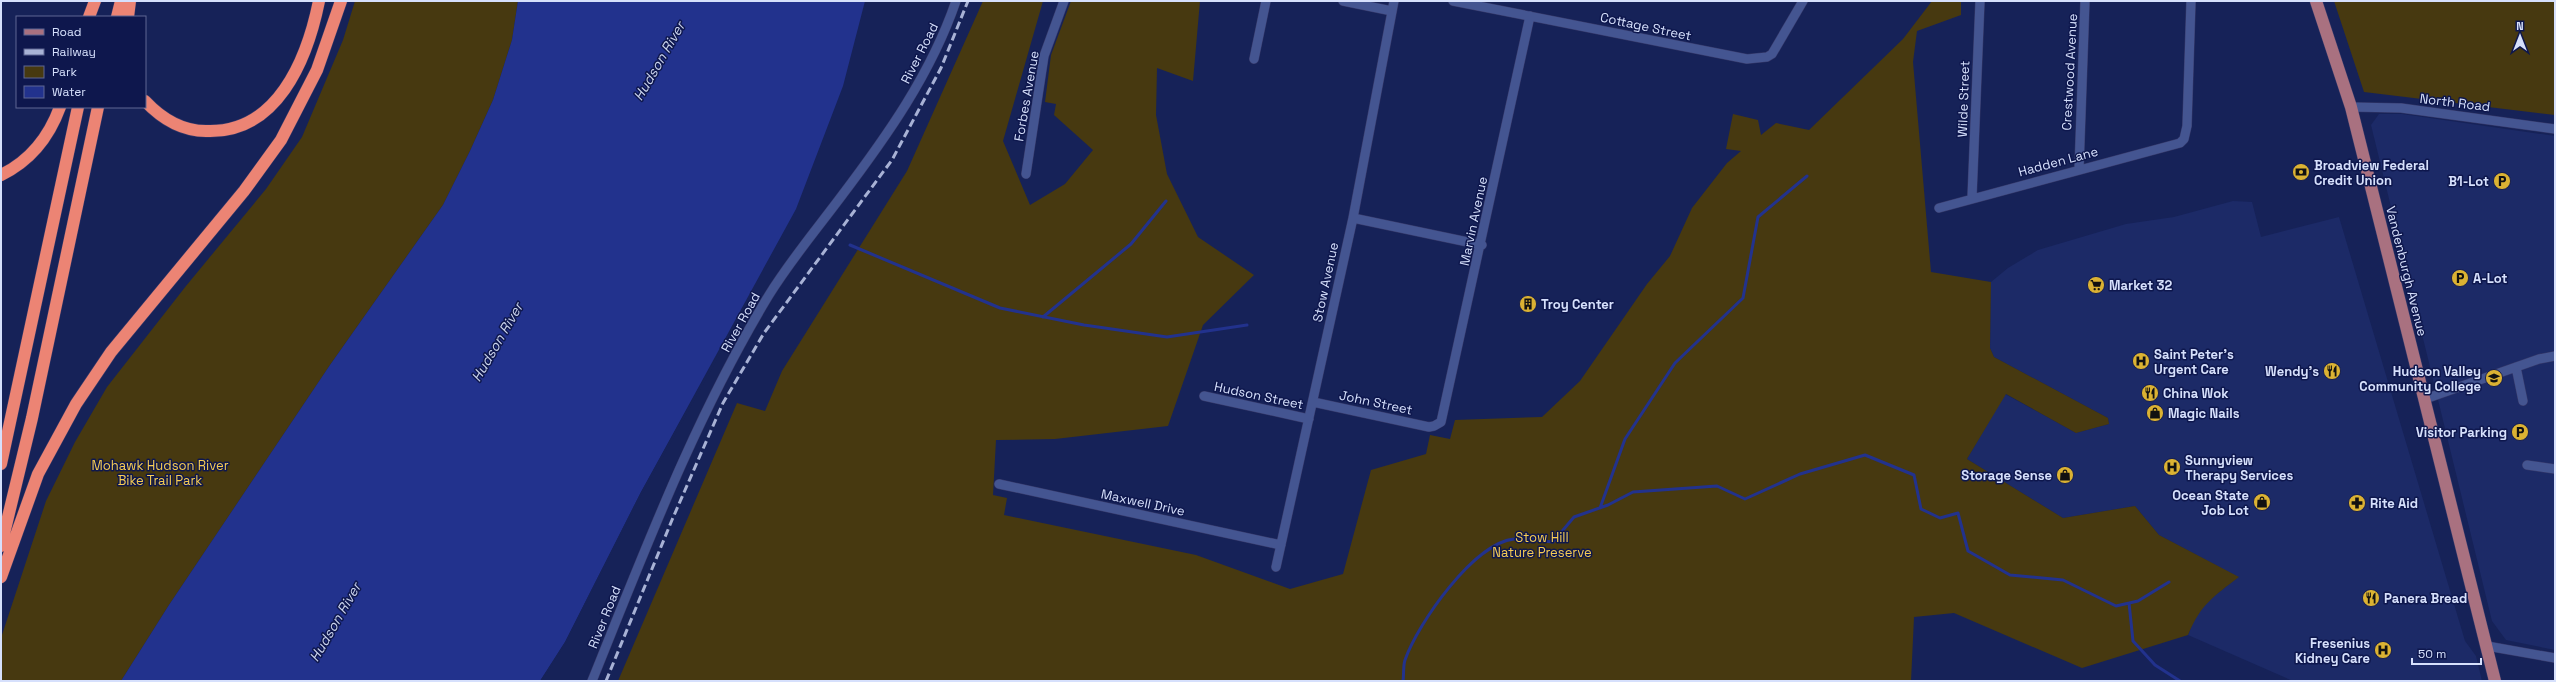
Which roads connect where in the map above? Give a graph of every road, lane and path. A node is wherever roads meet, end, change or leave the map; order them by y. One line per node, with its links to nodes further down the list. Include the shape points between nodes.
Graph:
1 (94, 1): 19 (highway)
2 (100, 1): 20 (highway)
3 (120, 1): 21 (highway)
4 (130, 1): 22 (highway)
5 (319, 1): 25 (highway, via 306,47 291,80 274,104 254,120 231,130 202,131 175,124)
6 (341, 1): 53 (highway, via 317,70 281,140 244,191 111,352 76,404 38,474)
7 (956, 1): 56 (street, River Road, via 934,58 891,129 788,267 743,341 694,435)
8 (1064, 1): 32 (street, Forbes Avenue, via 1044,56)
9 (1266, 1): 24 (street)
10 (1343, 1): 18 (street)
11 (1394, 1): 18 (street, Stow Avenue)
12 (1453, 1): 23 (street, Cottage Street)
13 (1803, 1): 23 (street, Cottage Street, via 1772,54 1747,59)
14 (1980, 1): 34 (street, Wilde Street)
15 (2085, 1): 31 (street, Crestwood Avenue)
16 (2191, 1): 31 (street, Hadden Lane, via 2188,126 2184,139 2174,146)
17 (2316, 1): 26 (main road, Vandenburgh Avenue)
18 (1392, 11): 36 (street, Stow Avenue)
19 (89, 16)
20 (97, 16)
21 (117, 16)
22 (128, 16)
23 (1530, 16): 37 (street, Marvin Avenue)
24 (1254, 59)
25 (146, 102)
26 (2351, 107): 30 (street, North Road, via 2401,108); 41 (main road, Vandenburgh Avenue)
27 (60, 108): 33 (highway, via 53,125 39,146 15,167)
28 (78, 108): 46 (highway)
29 (98, 108): 51 (highway, via 32,418)
30 (2555, 129)
31 (2079, 169): 34 (street, Hadden Lane)
32 (1026, 174)
33 (1, 175)
34 (1972, 197): 35 (street, Hadden Lane)
35 (1939, 208)
36 (1352, 218): 37 (street); 43 (street, Stow Avenue)
37 (1482, 245): 45 (street, Marvin Avenue, via 1443,417)
38 (2555, 356): 39 (street)
39 (2516, 367): 41 (street); 42 (street)
40 (1204, 396): 44 (street, Hudson Street)
41 (2425, 399): 54 (main road, Vandenburgh Avenue)
42 (2523, 401)
43 (1313, 402): 44 (street, Stow Avenue); 45 (street, John Street)
44 (1309, 419): 50 (street, Stow Avenue)
45 (1434, 426)
46 (1, 464)
47 (2527, 465): 48 (street)
48 (2555, 469)
49 (999, 484): 50 (street, Maxwell Drive)
50 (1281, 545): 52 (street, Stow Avenue)
51 (1, 546)
52 (1276, 567)
53 (1, 577)
54 (2487, 646): 55 (street); 57 (main road, Vandenburgh Avenue)
55 (2555, 658)
56 (592, 681)
57 (2494, 681)

